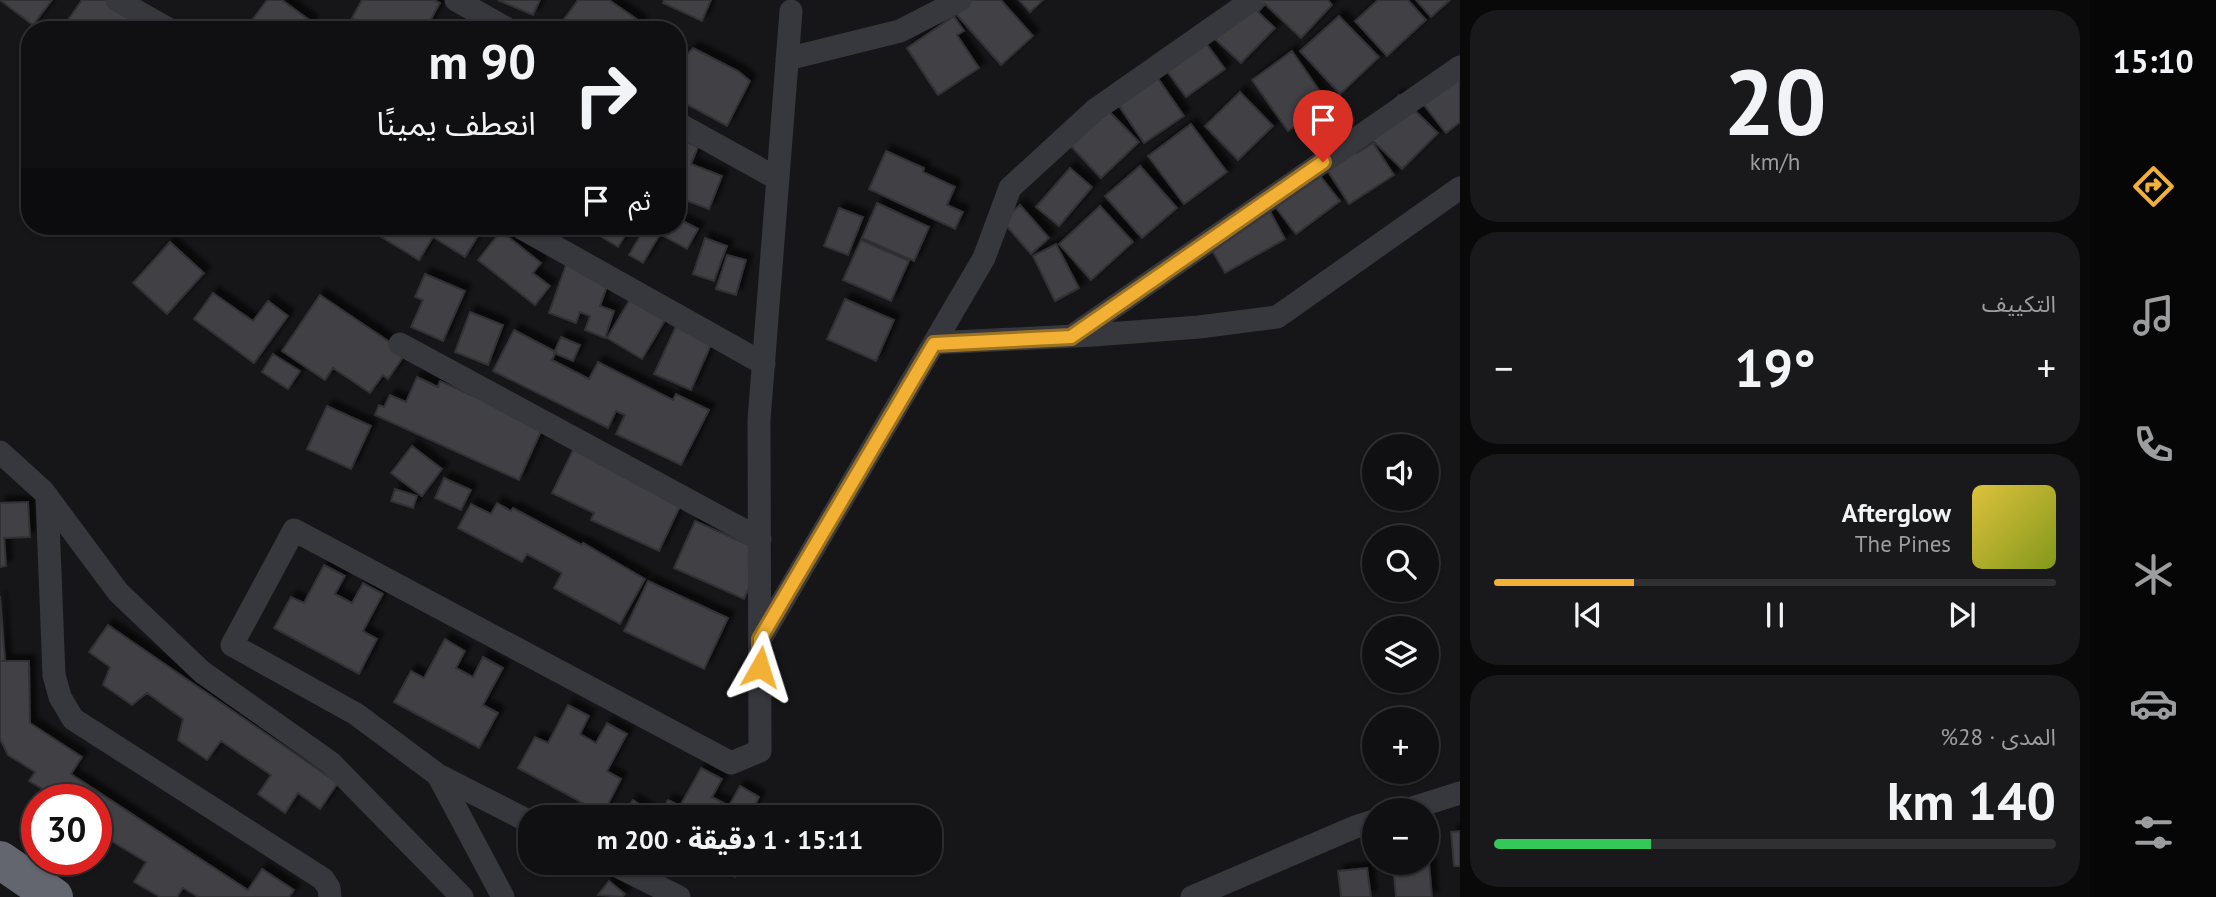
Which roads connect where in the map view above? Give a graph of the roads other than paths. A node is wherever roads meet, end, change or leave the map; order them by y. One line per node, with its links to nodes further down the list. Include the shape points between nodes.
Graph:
1 (117, 0): 6 (street)
2 (456, 0): 7 (street)
3 (960, 0): 8 (street, via 900,31)
4 (1252, 0): 16 (street, via 1095,110 1010,188 984,258)
5 (785, 4): 8 (street)
6 (154, 21)
7 (493, 21)
8 (787, 59): 11 (street)
9 (1460, 67): 14 (street)
10 (686, 128): 11 (street)
11 (778, 179): 17 (street)
12 (1460, 188): 14 (street, via 1277,317)
13 (534, 235): 17 (street)
14 (1071, 337): 16 (street)
15 (400, 344): 20 (street)
16 (934, 344): 21 (street)
17 (764, 364): 20 (street, via 759,420)
18 (0, 452): 19 (street)
19 (47, 496): 30 (street, via 54,675 73,719 323,879); 31 (street, via 118,592 202,672 331,763)
20 (760, 539): 21 (street)
21 (760, 639): 22 (street, via 760,751 731,763 294,530 232,645 356,714)
22 (438, 775): 25 (street); 32 (street)
23 (1460, 793): 24 (street)
24 (1439, 800)
25 (518, 816)
26 (1362, 825): 34 (street)
27 (0, 860): 29 (highway)
28 (635, 875): 33 (street)
29 (54, 897)
30 (330, 897)
31 (462, 897)
32 (503, 897)
33 (679, 897)
34 (1192, 897)

